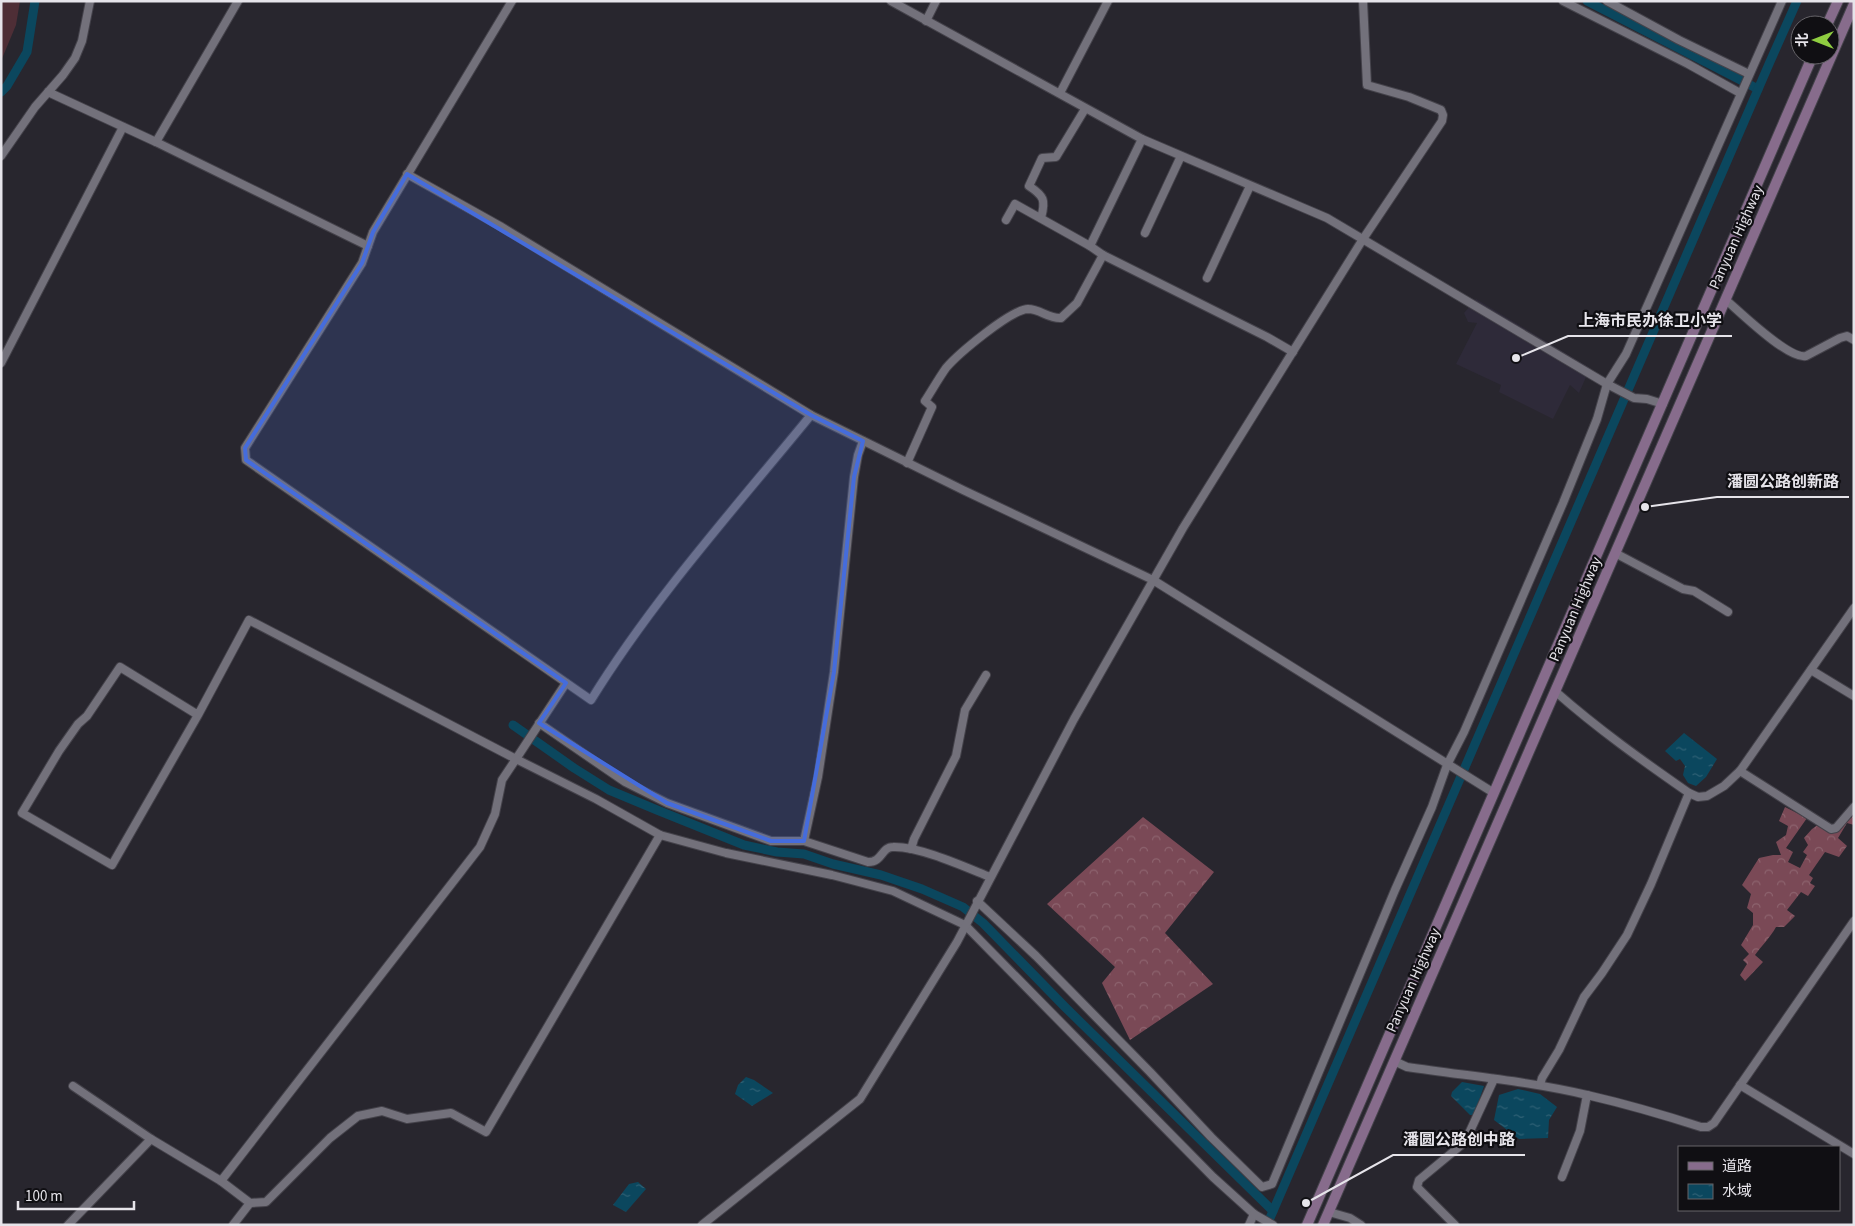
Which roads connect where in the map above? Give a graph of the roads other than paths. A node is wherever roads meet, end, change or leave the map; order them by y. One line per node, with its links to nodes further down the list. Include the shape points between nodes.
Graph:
1 (90, 1): 18 (street, via 75,58)
2 (238, 1): 23 (street)
3 (512, 1): 26 (street)
4 (890, 1): 14 (street)
5 (936, 1): 14 (street)
6 (1108, 1): 19 (street)
7 (1363, 1): 31 (street, via 1368,84 1417,100 1441,110 1443,115)
8 (1563, 1): 17 (street)
9 (1607, 1): 16 (street)
10 (1782, 1): 16 (street)
11 (1838, 1): 13 (main road)
12 (1854, 4): 36 (main road, Panyuan Highway)
13 (1832, 15)
14 (926, 21): 19 (street)
15 (1809, 65): 41 (main road, Panyuan Highway)
16 (1748, 75): 17 (street)
17 (1741, 91): 40 (street)
18 (48, 92): 21 (street); 24 (street)
19 (1060, 93): 20 (street)
20 (1085, 109): 22 (street); 28 (street, via 1056,157 1042,158 1029,186 1041,194 1044,201)
21 (123, 127): 23 (street); 39 (street)
22 (1142, 139): 25 (street); 33 (street)
23 (156, 142): 32 (street)
24 (1, 156)
25 (1181, 156): 27 (street); 30 (street)
26 (408, 174): 32 (street); 42 (street, via 500,226)
27 (1250, 186): 31 (street, via 1327,218); 35 (street)
28 (1041, 218): 29 (street, via 1015,204); 33 (street)
29 (1006, 220)
30 (1145, 233)
31 (1363, 239): 38 (street); 40 (street)
32 (368, 246): 51 (street, via 362,263 245,448 246,460)
33 (1090, 246): 34 (street)
34 (1103, 256): 38 (street); 44 (street, via 1076,303 1061,318 1028,309 1018,312 984,334 947,367 926,401 932,406)
35 (1207, 278)
36 (1726, 300): 37 (street, via 1796,356 1806,356 1847,336); 45 (main road, Panyuan Highway)
37 (1854, 340)
38 (1293, 352): 46 (street)
39 (1, 363)
40 (1610, 385): 41 (street, via 1634,398); 57 (street)
41 (1663, 404): 59 (main road, Panyuan Highway)
42 (811, 415): 43 (street); 51 (street, via 655,606 616,658 590,700)
43 (863, 441): 44 (street); 63 (street, via 854,477 832,682 818,777)
44 (908, 463): 46 (street)
45 (1615, 553): 48 (street, via 1683,589 1694,591); 52 (main road, Panyuan Highway)
46 (1153, 580): 57 (street); 65 (street)
47 (1854, 608): 49 (street)
48 (1728, 612)
49 (1810, 670): 53 (street); 58 (street)
50 (986, 675): 64 (street, via 965,710 956,756)
51 (566, 683): 55 (street)
52 (1556, 692): 60 (street, via 1596,727); 69 (main road, Panyuan Highway)
53 (1854, 696)
54 (198, 714): 54 (street, via 120,668 59,751 22,813 112,865); 56 (street, via 249,620)
55 (539, 724): 56 (street); 63 (street, via 625,782 667,803 771,841)
56 (516, 759): 62 (street); 78 (street, via 502,780 495,814 480,847)
57 (1449, 766): 59 (street); 66 (street, via 1272,1184 1262,1187 1036,956)
58 (1740, 771): 60 (street, via 1707,796); 61 (street, via 1831,829 1836,828)
59 (1494, 794): 87 (main road, Panyuan Highway)
60 (1690, 794): 73 (street, via 1627,935 1584,997)
61 (1854, 807)
62 (660, 835): 68 (street, via 893,891); 79 (street, via 486,1132 451,1112 408,1119 382,1111 358,1116 330,1138 266,1202)
63 (804, 841): 64 (street, via 868,862 879,859 890,847)
64 (911, 849): 65 (street)
65 (990, 877): 66 (street)
66 (977, 902): 68 (street)
67 (1854, 921): 71 (street)
68 (966, 923): 81 (street, via 1213,1177); 84 (street, via 860,1099)
69 (1394, 1061): 70 (street, via 1407,1067); 80 (main road, Panyuan Highway)
70 (1494, 1079): 73 (street); 90 (street, via 1465,1142 1419,1180 1417,1186)
71 (1740, 1085): 74 (street, via 1708,1127); 76 (street)
72 (73, 1086): 75 (street)
73 (1540, 1086): 74 (street)
74 (1587, 1095): 77 (street, via 1580,1131)
75 (151, 1139): 78 (street); 82 (street)
76 (1854, 1154)
77 (1562, 1177)
78 (221, 1181): 79 (street)
79 (250, 1203): 83 (street)
80 (1329, 1212): 88 (main road, Panyuan Highway); 89 (street)
81 (1254, 1214): 85 (street); 86 (street)
82 (68, 1225)
83 (233, 1225)
84 (702, 1225)
85 (1248, 1225)
86 (1273, 1225)
87 (1307, 1225)
88 (1323, 1225)
89 (1361, 1225)
90 (1455, 1225)

